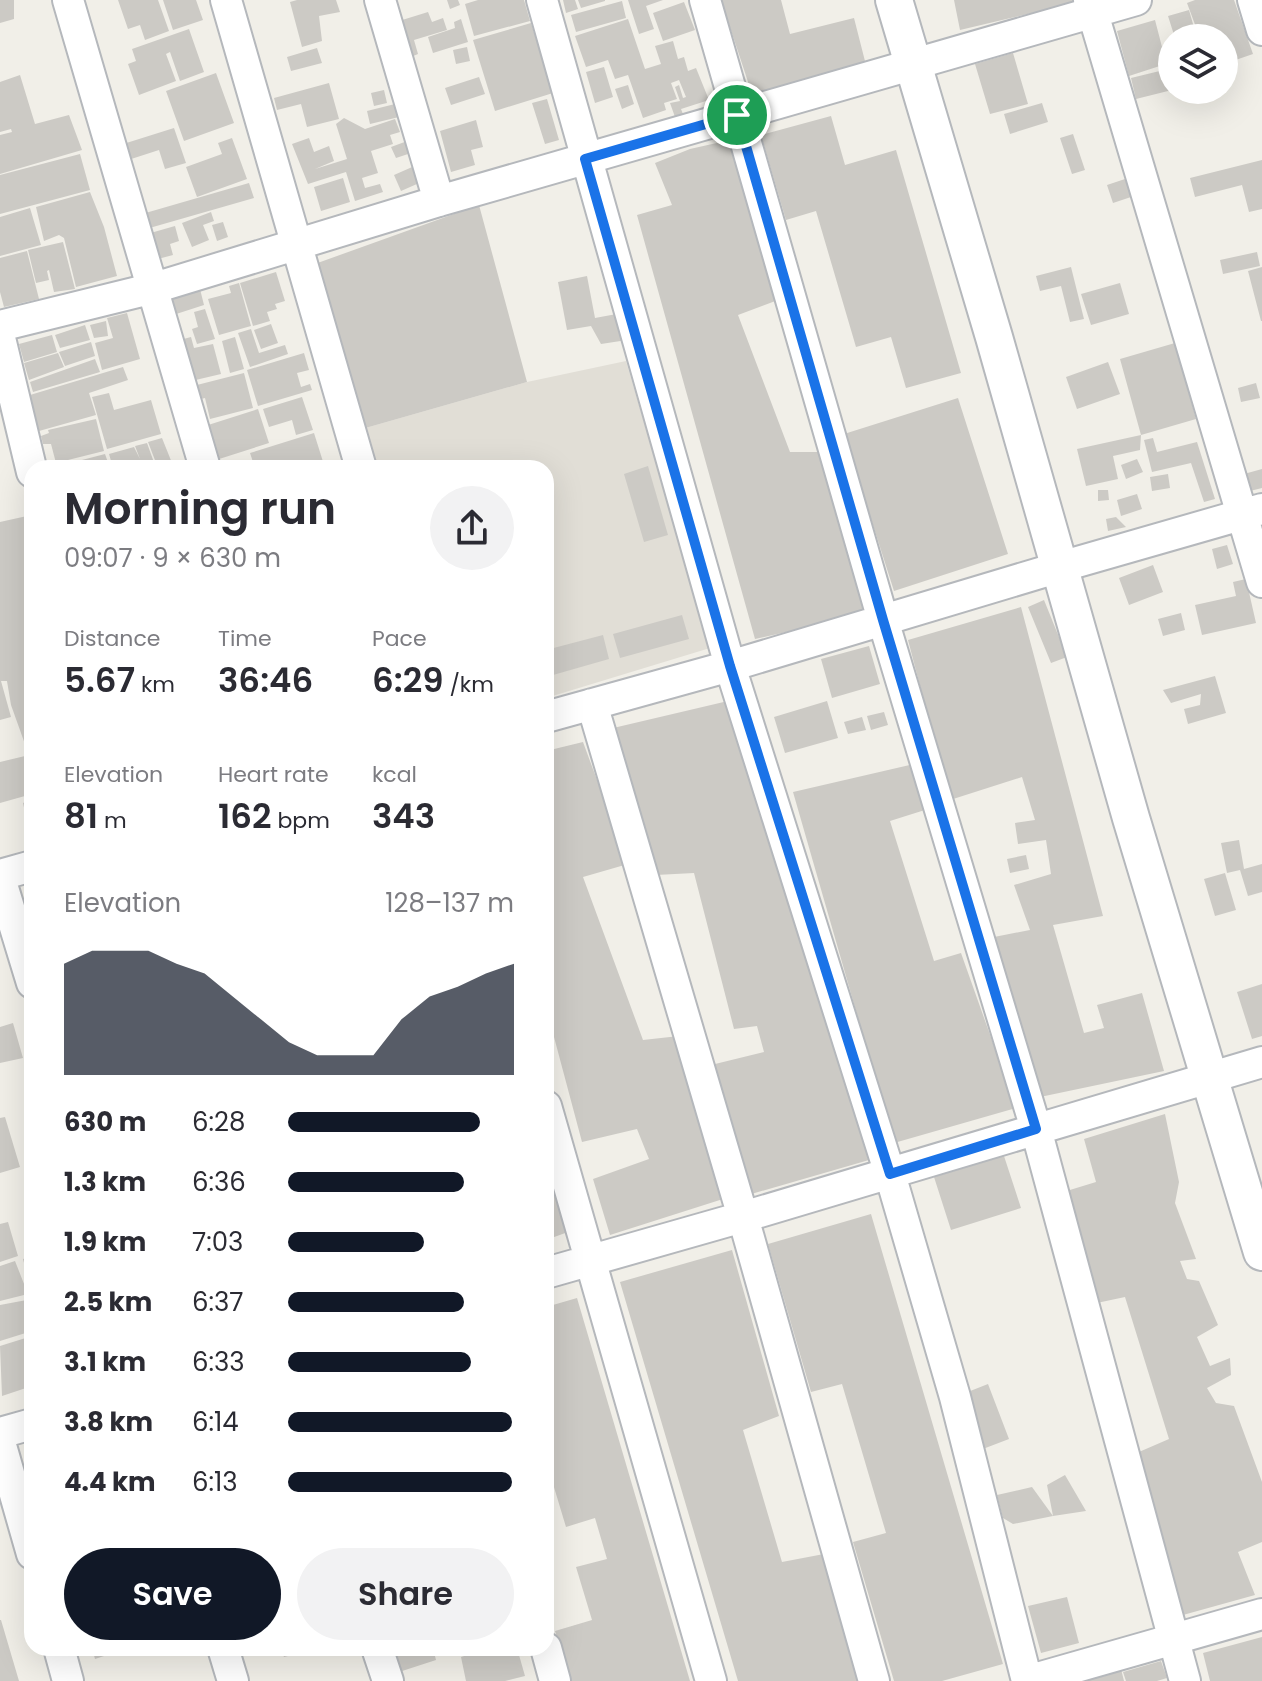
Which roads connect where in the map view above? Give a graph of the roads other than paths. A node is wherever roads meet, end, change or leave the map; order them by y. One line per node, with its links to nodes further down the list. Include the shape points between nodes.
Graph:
1 (68, 0): 16 (street)
2 (226, 0): 15 (street)
3 (380, 0): 14 (street)
4 (542, 0): 13 (street)
5 (705, 0): 12 (street)
6 (894, 0): 11 (street)
7 (1136, 0): 9 (street)
8 (1253, 0): 10 (street)
9 (1091, 6): 11 (street); 22 (street)
10 (1262, 30)
11 (913, 66): 12 (street); 23 (street)
12 (737, 115): 13 (street); 25 (street)
13 (585, 159): 14 (street); 26 (street)
14 (439, 201): 15 (street)
15 (295, 245): 16 (street); 21 (street)
16 (154, 288): 17 (street); 20 (street)
17 (0, 326)
18 (0, 338): 19 (street)
19 (29, 460)
20 (203, 460)
21 (359, 460)
22 (1252, 512): 23 (street); 24 (street)
23 (1060, 567): 25 (street); 33 (street)
24 (1262, 582)
25 (883, 620): 26 (street); 34 (street)
26 (730, 666): 27 (street); 36 (street)
27 (592, 704): 28 (street); 37 (street)
28 (554, 715)
29 (24, 868): 30 (street)
30 (0, 876): 31 (street)
31 (24, 956)
32 (1262, 1062): 33 (street)
33 (1210, 1078): 34 (street); 38 (street)
34 (1036, 1129): 36 (street); 46 (street)
35 (554, 1134): 39 (street)
36 (890, 1174): 37 (street); 57 (street, via 955,1397)
37 (743, 1217): 39 (street); 56 (street)
38 (1262, 1252)
39 (590, 1259): 40 (street); 55 (street)
40 (554, 1270)
41 (24, 1426): 42 (street)
42 (0, 1433)
43 (0, 1442): 44 (street)
44 (24, 1526)
45 (1262, 1614): 46 (street)
46 (1172, 1639): 57 (street); 58 (street)
47 (61, 1656): 51 (street)
48 (225, 1656): 52 (street)
49 (380, 1656): 53 (street)
50 (548, 1656): 54 (street)
51 (68, 1681)
52 (233, 1681)
53 (388, 1681)
54 (555, 1681)
55 (711, 1681)
56 (874, 1681)
57 (1027, 1681)
58 (1185, 1681)

